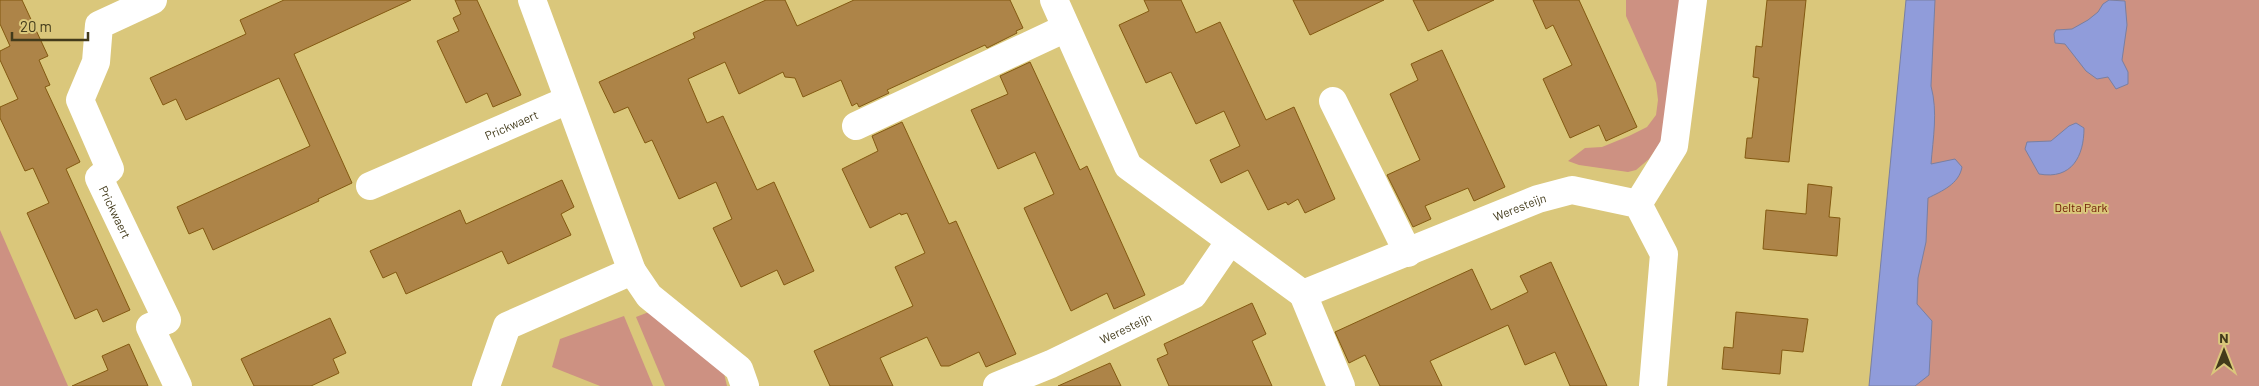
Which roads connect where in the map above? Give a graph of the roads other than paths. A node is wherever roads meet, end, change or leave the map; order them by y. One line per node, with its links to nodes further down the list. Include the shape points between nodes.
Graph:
1 (153, 0): 15 (street, Prickwaert, via 99,26 96,62 80,100 110,170 99,178 167,320 150,327)
2 (532, 0): 6 (street)
3 (1054, 0): 5 (street)
4 (1693, 0): 10 (street, via 1674,146)
5 (1066, 28): 8 (street); 11 (street, via 1128,166)
6 (568, 100): 9 (street, Prickwaert); 13 (street)
7 (1333, 101): 12 (street)
8 (856, 126)
9 (370, 186)
10 (1638, 204): 12 (street, Weresteijn, via 1572,190 1538,199); 20 (street, via 1664,254)
11 (1230, 241): 14 (street); 18 (street, Weresteijn, via 1193,295 1051,364)
12 (1408, 253): 14 (street, Weresteijn)
13 (632, 271): 16 (street, via 507,326); 17 (street, via 649,296 740,369)
14 (1303, 294): 19 (street)
15 (178, 386)
16 (486, 386)
17 (746, 386)
18 (997, 386)
19 (1341, 386)
20 (1653, 386)

